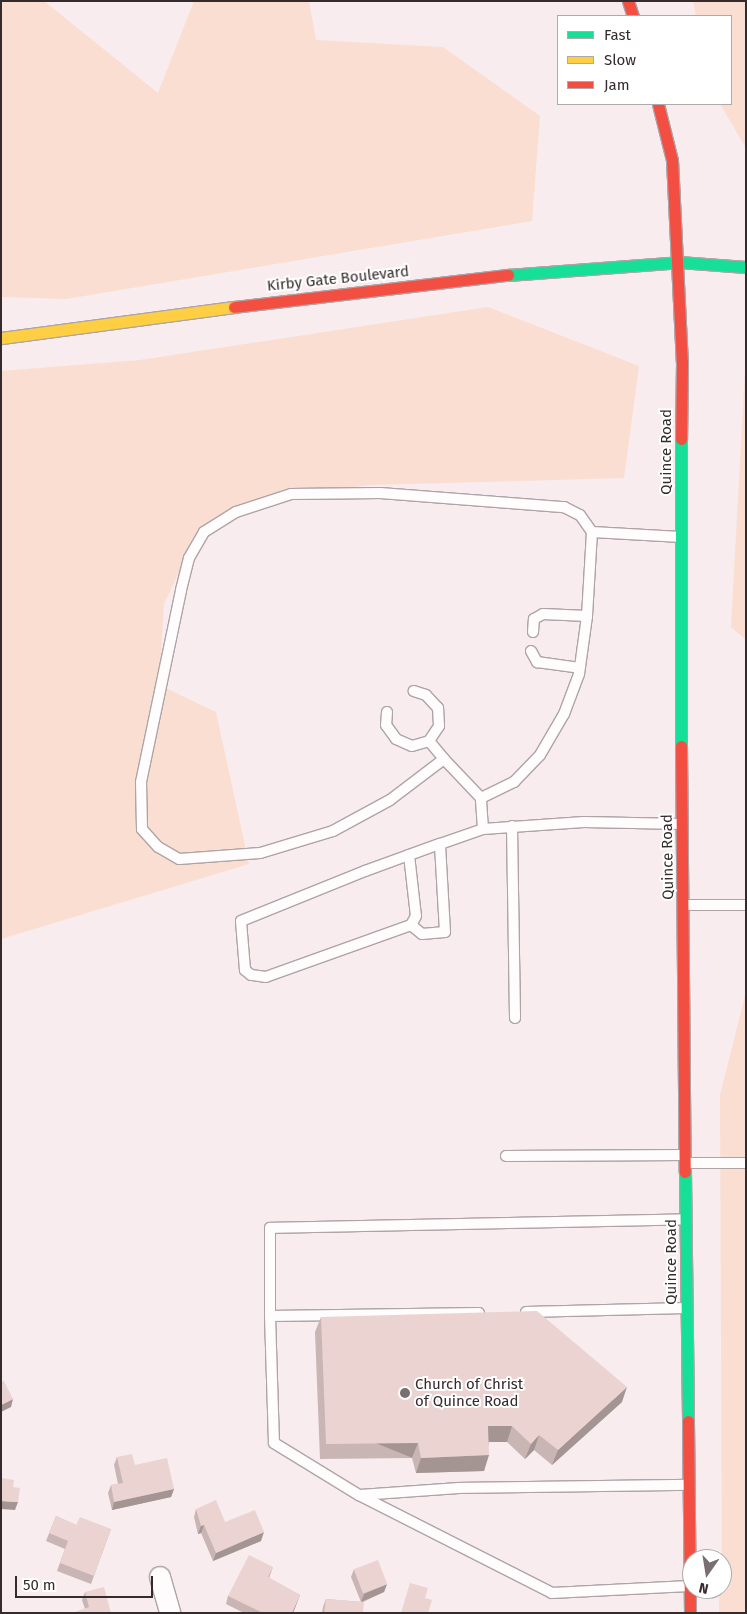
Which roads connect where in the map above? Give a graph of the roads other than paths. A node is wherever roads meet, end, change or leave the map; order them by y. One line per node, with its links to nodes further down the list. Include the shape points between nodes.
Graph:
1 (628, 1): 2 (main road)
2 (633, 15)
3 (658, 105): 4 (main road, Quince Road, via 672,160)
4 (679, 262): 5 (main road, Kirby Gate Boulevard); 6 (main road, Kirby Gate Boulevard, via 290,298 169,318); 8 (main road, Quince Road)
5 (746, 267)
6 (1, 338)
7 (592, 532): 8 (lane); 9 (lane); 16 (lane, via 580,515 564,507 380,493 291,494 236,512 204,532 189,558 141,782 142,829 158,847 179,860 260,853 324,834 390,800)
8 (682, 537): 18 (main road, Quince Road)
9 (587, 616): 10 (lane, via 543,614 534,620); 12 (lane)
10 (533, 632)
11 (531, 651): 12 (lane, via 537,662)
12 (580, 668): 17 (lane, via 564,714 540,755 514,782)
13 (414, 691): 15 (lane, via 426,695 438,708 440,726)
14 (387, 712): 15 (lane, via 386,725 396,739 412,746)
15 (429, 741): 16 (lane)
16 (444, 758): 17 (lane)
17 (482, 798): 20 (lane)
18 (682, 824): 19 (lane, via 584,822); 23 (main road, Quince Road)
19 (512, 826): 20 (lane); 26 (lane)
20 (483, 829): 21 (lane)
21 (440, 844): 22 (lane); 25 (lane, via 445,932 422,934)
22 (409, 855): 25 (lane, via 416,916); 25 (lane, via 241,921 245,970 251,975 266,977)
23 (683, 905): 24 (lane); 28 (main road, Quince Road)
24 (746, 905)
25 (411, 925)
26 (514, 1018)
27 (506, 1156): 28 (lane)
28 (686, 1159): 29 (lane); 30 (main road, Quince Road)
29 (746, 1163)
30 (687, 1219): 31 (main road, Quince Road); 34 (lane, via 270,1228)
31 (688, 1308): 32 (lane); 35 (main road, Quince Road)
32 (513, 1312)
33 (484, 1313): 34 (lane)
34 (270, 1316): 36 (lane, via 274,1443)
35 (689, 1485): 36 (lane, via 459,1488); 37 (main road, Quince Road)
36 (359, 1495): 39 (lane, via 552,1592)
37 (690, 1549)
38 (160, 1577): 41 (street)
39 (682, 1586)
40 (690, 1599): 42 (main road, Quince Road)
41 (170, 1613)
42 (690, 1613)

